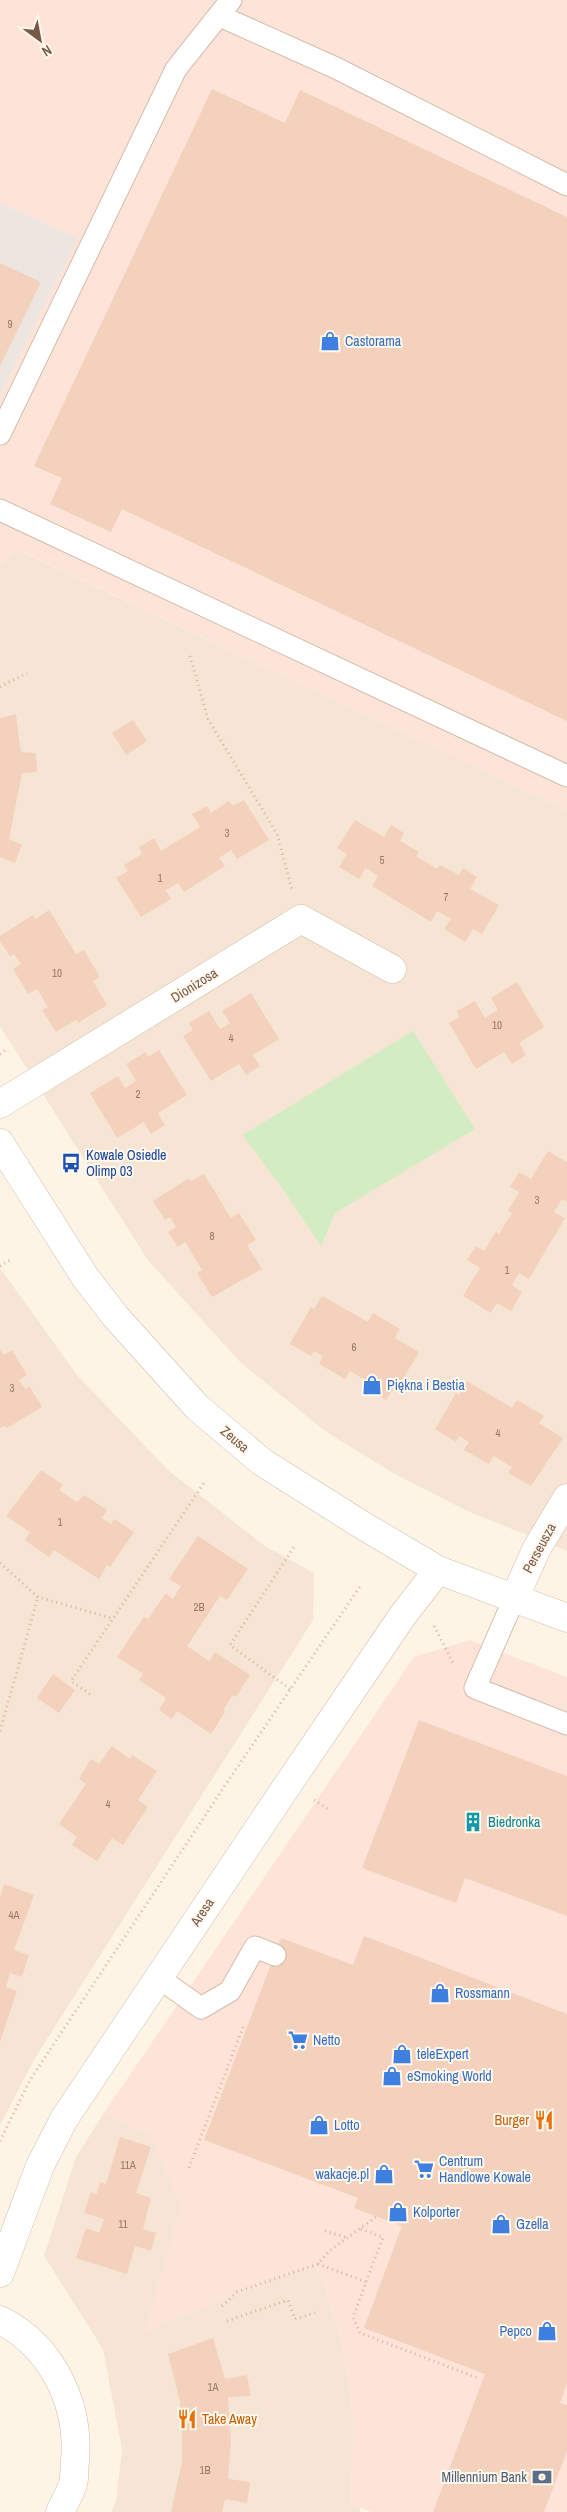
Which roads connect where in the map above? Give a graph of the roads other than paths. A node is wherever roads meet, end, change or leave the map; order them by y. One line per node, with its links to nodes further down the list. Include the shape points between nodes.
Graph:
1 (226, 8): 2 (lane, via 336,68); 3 (lane, via 176,69)
2 (567, 185)
3 (0, 434)
4 (0, 510): 5 (lane)
5 (567, 776)
6 (392, 968): 7 (street, Dionizosa, via 300,919)
7 (0, 1104)
8 (0, 1143): 10 (street, Zeusa, via 85,1278 197,1407 262,1462)
9 (567, 1498): 11 (street, Perseusza, via 537,1548)
10 (438, 1570): 11 (street, Zeusa); 15 (street, Aresa, via 403,1615)
11 (514, 1599): 12 (street, Zeusa); 13 (lane, via 475,1688)
12 (567, 1618)
13 (567, 1724)
14 (275, 1955): 15 (lane, via 254,1948 230,1991 201,2008)
15 (159, 1978): 16 (street, Aresa, via 64,2119 40,2166)
16 (0, 2273)
17 (0, 2320): 18 (street, via 11,2325 44,2355 67,2394 77,2438 73,2483)
18 (60, 2512)

